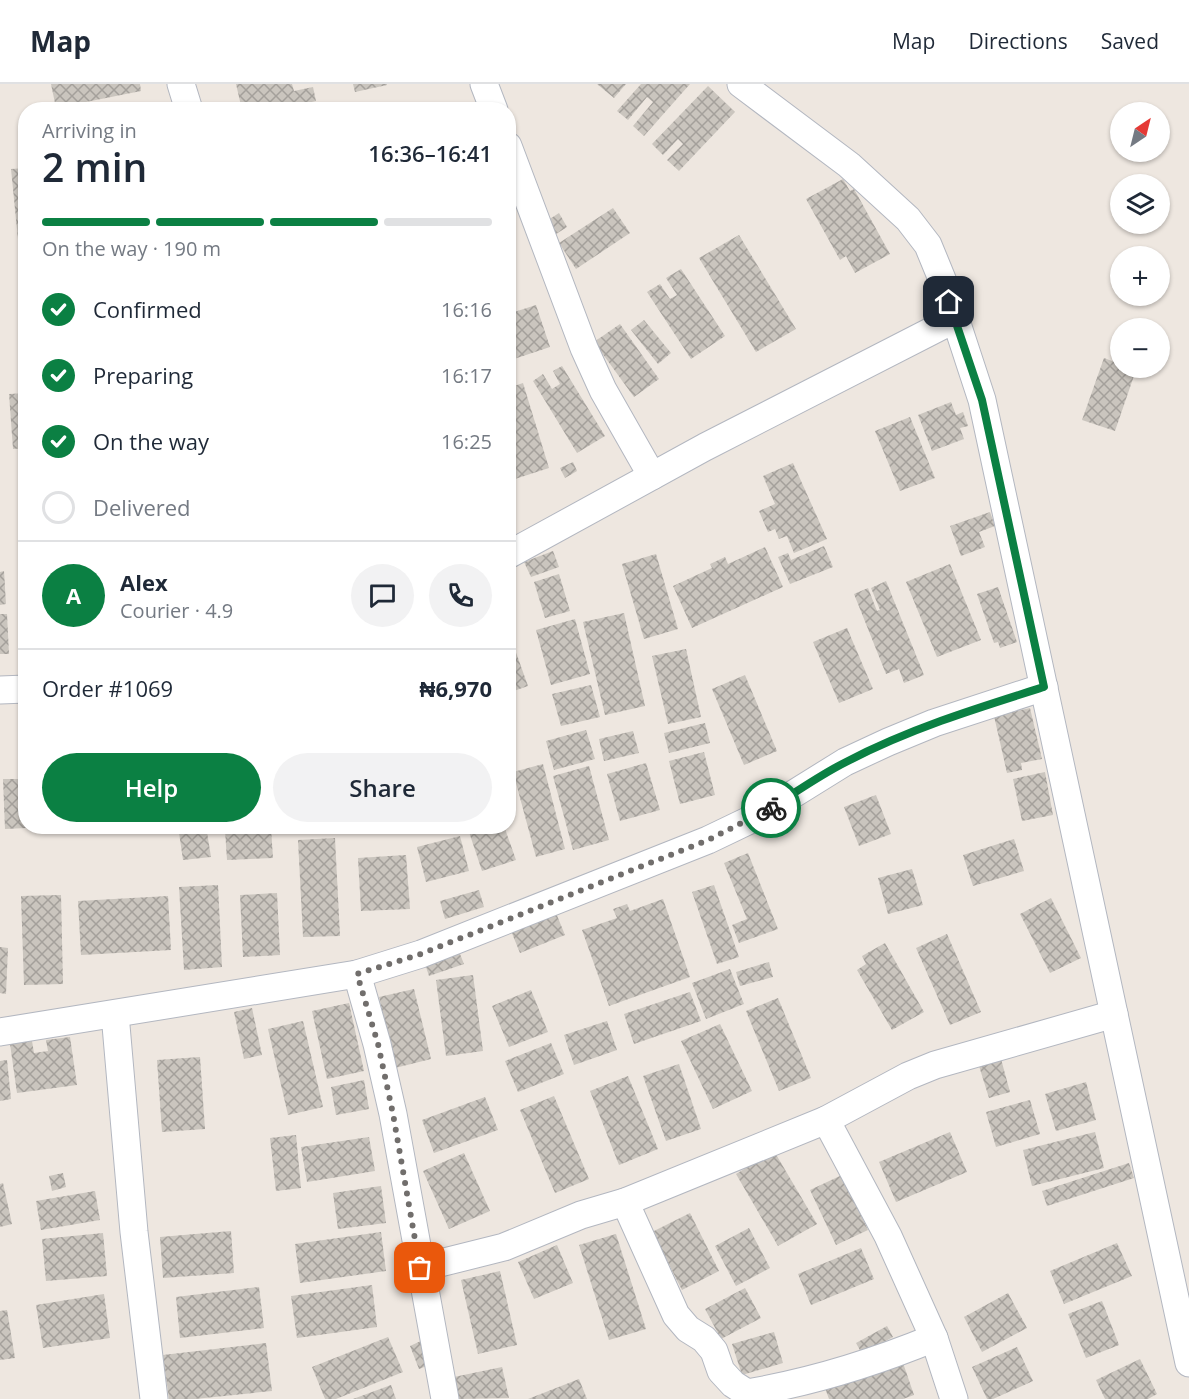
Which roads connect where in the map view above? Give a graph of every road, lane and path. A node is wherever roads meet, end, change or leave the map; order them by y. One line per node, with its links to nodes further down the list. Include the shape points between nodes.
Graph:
1 (181, 84): 4 (street)
2 (484, 84): 5 (street)
3 (741, 84): 7 (street, via 849,165 908,219 928,245)
4 (187, 102)
5 (491, 102)
6 (516, 167): 8 (street, via 584,348)
7 (955, 319): 8 (street); 10 (street, via 982,400)
8 (652, 476): 9 (street)
9 (516, 551)
10 (1044, 687): 13 (street, via 888,742 708,840 421,954); 15 (street)
11 (18, 689): 12 (street)
12 (0, 690)
13 (357, 974): 14 (street); 19 (street, via 378,1044)
14 (115, 1014): 16 (street); 22 (street, via 134,1232)
15 (1114, 1014): 17 (street, via 935,1065); 21 (street)
16 (0, 1032)
17 (826, 1120): 18 (street); 20 (street, via 888,1236)
18 (625, 1202): 19 (street, via 581,1215 504,1247); 20 (street, via 676,1315 704,1339 714,1351 721,1371 747,1393 832,1375)
19 (420, 1268): 23 (street)
20 (934, 1338): 24 (street)
21 (1189, 1363)
22 (154, 1399)
23 (445, 1399)
24 (954, 1399)

